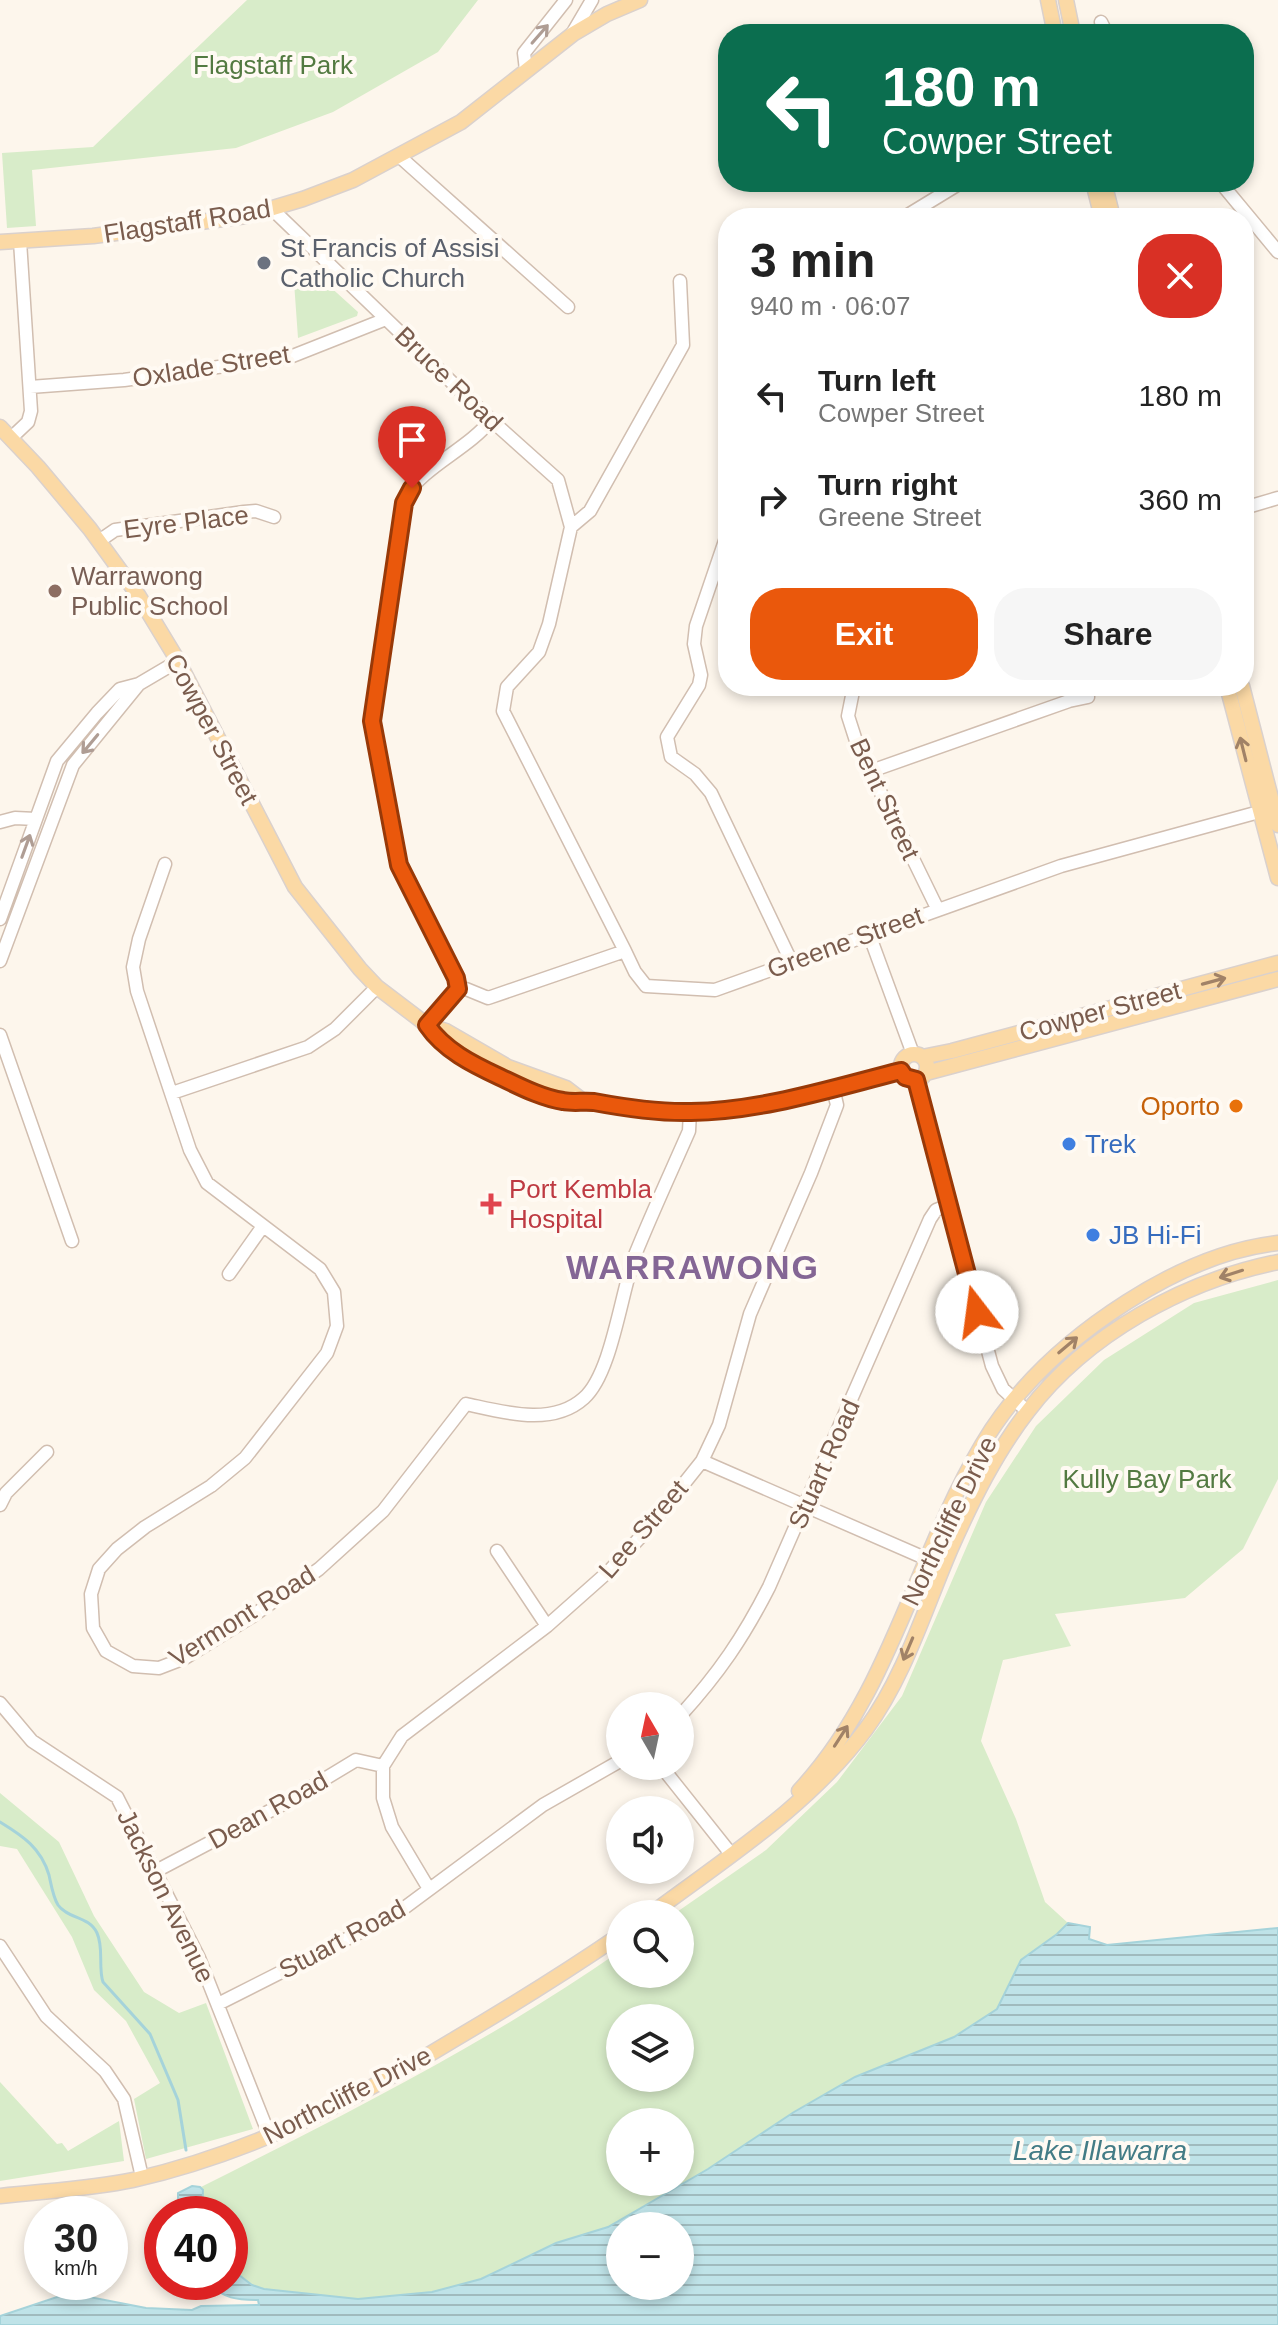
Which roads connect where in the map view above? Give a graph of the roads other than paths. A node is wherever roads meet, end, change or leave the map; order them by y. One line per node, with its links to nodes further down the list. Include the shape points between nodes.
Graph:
1 (566, 0): 13 (street, one-way to 1, via 524,53)
2 (592, 0): 12 (street)
3 (600, 0): 8 (street)
4 (640, 0): 8 (main road, Flagstaff Road)
5 (1048, 0): 9 (main road)
6 (1066, 0): 10 (main road)
7 (1074, 0): 11 (main road)
8 (610, 9): 12 (main road, Flagstaff Road)
9 (1053, 24)
10 (1071, 24)
11 (1072, 24)
12 (566, 39): 13 (main road, Flagstaff Road)
13 (526, 70): 14 (main road, Flagstaff Road, via 461,122)
14 (399, 156): 19 (main road, Flagstaff Road, via 353,180); 25 (street)
15 (946, 192): 17 (street)
16 (1228, 192): 18 (street)
17 (919, 208)
18 (1242, 208)
19 (272, 209): 21 (main road, Flagstaff Road, via 139,231); 26 (street, Bruce Road)
20 (1254, 223): 23 (street)
21 (20, 241): 22 (main road, Flagstaff Road); 27 (street)
22 (0, 242)
23 (1278, 252)
24 (680, 281): 33 (street, via 683,345 678,359 590,511)
25 (568, 307)
26 (386, 319): 27 (street, Oxlade Street, via 290,357); 28 (street, Bruce Road)
27 (30, 387): 29 (street, via 30,417)
28 (491, 420): 33 (street, Bruce Road, via 558,480); 58 (street, via 405,497 373,711 399,865 454,970)
29 (5, 432): 34 (main road, Cowper Street)
30 (1278, 498): 31 (street)
31 (1254, 505)
32 (274, 517): 34 (street, Eyre Place, via 256,511 229,514 115,530)
33 (571, 527): 52 (street, via 539,652 507,687 503,711)
34 (99, 541): 36 (main road, Cowper Street)
35 (718, 561): 54 (street, via 696,626 699,685 667,737 671,757 711,793)
36 (178, 661): 37 (street); 57 (main road, Cowper Street, via 295,887)
37 (139, 684): 44 (street, via 120,689 57,761); 53 (street, one-way to 53, via 73,765)
38 (852, 696): 42 (street, Bent Street, via 848,716)
39 (1230, 696): 43 (main road, one-way to 39)
40 (1245, 696): 43 (main road)
41 (1088, 697): 42 (street)
42 (871, 771): 49 (street, Bent Street)
43 (1270, 810): 46 (main road); 48 (main road); 49 (street, Greene Street, via 1061,866)
44 (36, 819): 45 (street); 50 (street, one-way to 44)
45 (0, 822)
46 (1278, 825)
47 (165, 864): 68 (street, Vermont Road, via 133,967)
48 (1278, 878)
49 (937, 908): 51 (street, Greene Street)
50 (0, 919)
51 (869, 934): 54 (street, Greene Street); 61 (street)
52 (625, 951): 54 (street, Greene Street, via 646,986 715,990); 58 (street, via 488,998)
53 (0, 961)
54 (791, 961)
55 (1278, 963): 61 (main road, Cowper Street, one-way to 55, via 952,1051)
56 (1278, 979): 64 (main road, Cowper Street)
57 (377, 987): 59 (main road, Cowper Street); 68 (street, via 335,1029 308,1047)
58 (458, 989): 59 (street)
59 (427, 1025): 62 (main road, Cowper Street); 66 (main road, Cowper Street, via 439,1042)
60 (0, 1035): 73 (street)
61 (917, 1055): 63 (main road, via 902,1062); 64 (main road, via 927,1063)
62 (490, 1058): 65 (main road, Cowper Street); 66 (main road)
63 (901, 1071): 64 (main road, via 905,1077); 67 (main road, Cowper Street)
64 (921, 1077): 71 (street)
65 (545, 1081): 66 (main road); 69 (main road, Cowper Street)
66 (516, 1085): 69 (main road, Cowper Street, via 563,1102)
67 (833, 1088): 70 (main road, Cowper Street, via 774,1102); 80 (street, Lee Street, via 837,1105 750,1314 719,1425)
68 (172, 1093): 72 (street, Vermont Road, via 207,1183)
69 (583, 1101): 70 (main road, Cowper Street)
70 (690, 1112): 72 (street, Vermont Road, via 689,1131 634,1258 602,1370 583,1400 535,1416 466,1404 383,1511 319,1569 185,1658 159,1668 133,1666 106,1651 93,1628 91,1594 99,1569 145,1527 245,1458 327,1353 337,1326 334,1292 320,1269)
71 (949, 1205): 77 (street, via 992,1366); 82 (street, Stuart Road, via 930,1219)
72 (263, 1226): 76 (street)
73 (72, 1241)
74 (1278, 1243): 77 (main road, Northcliffe Drive, one-way to 74, via 1063,1348 1137,1295 1191,1267)
75 (1278, 1262): 78 (main road, Northcliffe Drive, one-way to 78, via 1186,1290 1122,1327 1062,1372)
76 (229, 1274)
77 (1013, 1400): 78 (street); 84 (main road, Northcliffe Drive, via 982,1444)
78 (1027, 1411): 85 (main road, Northcliffe Drive, via 986,1475)
79 (47, 1452): 81 (street)
80 (702, 1461): 82 (street); 86 (street, Lee Street, via 609,1571)
81 (2, 1496)
82 (804, 1507): 84 (street); 87 (street, Stuart Road, via 743,1637)
83 (497, 1551): 86 (street)
84 (928, 1559): 85 (street); 92 (main road, Northcliffe Drive, one-way to 84, via 801,1789 838,1742 872,1686)
85 (943, 1566): 92 (main road, Northcliffe Drive, one-way to 92, via 892,1687 867,1728 808,1794)
86 (547, 1626): 89 (street, Lee Street, via 412,1727)
87 (694, 1701)
88 (0, 1703): 93 (street, Jackson Avenue, via 32,1741 117,1797)
89 (383, 1766): 93 (street, Dean Road, via 356,1760); 94 (street, via 383,1798 392,1827)
90 (606, 1769): 94 (street, Stuart Road, via 543,1805)
91 (672, 1780): 92 (street)
92 (731, 1854): 95 (main road, Northcliffe Drive)
93 (156, 1871): 98 (street, Jackson Avenue)
94 (429, 1889): 98 (street, Stuart Road, via 396,1914)
95 (670, 1900)
96 (606, 1945): 99 (main road, Northcliffe Drive, via 379,2085)
97 (0, 1946): 100 (street, via 46,2016 105,2071 124,2099)
98 (218, 2004): 99 (street, Jackson Avenue)
99 (270, 2137): 100 (main road, Northcliffe Drive)
100 (142, 2177): 101 (main road, Northcliffe Drive)
101 (0, 2196)

